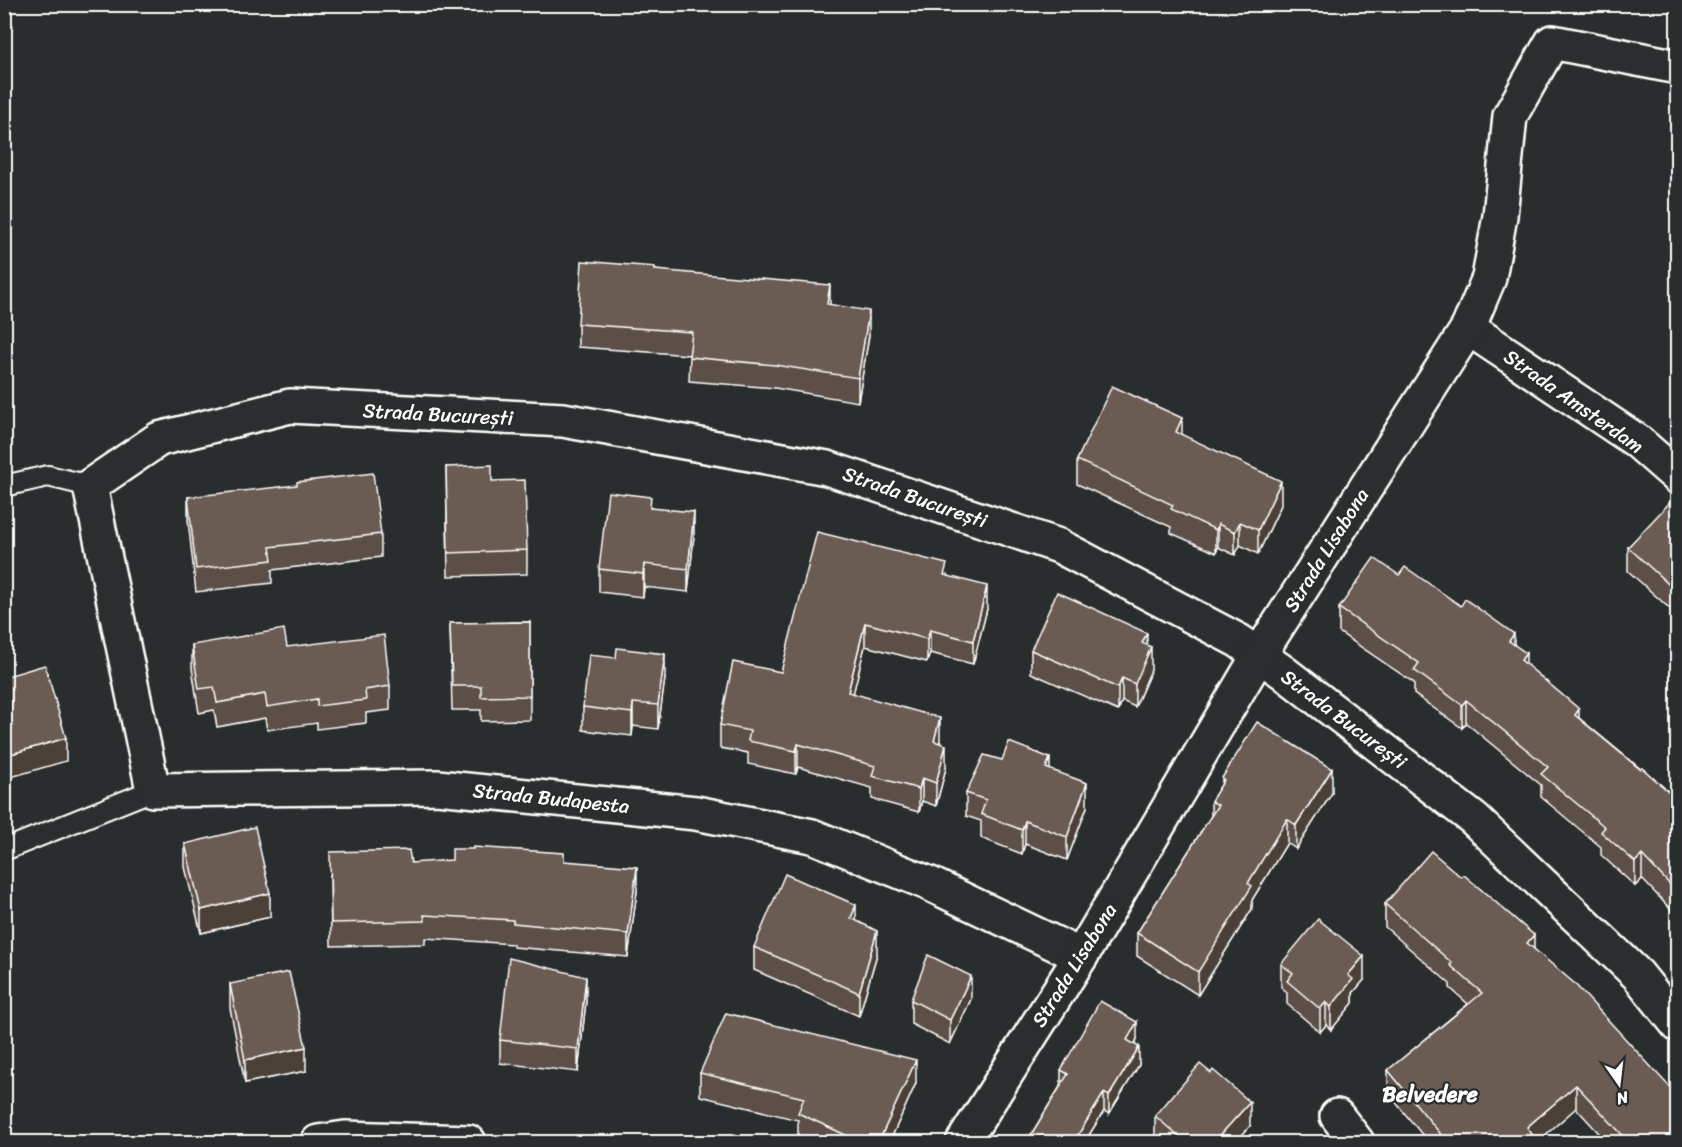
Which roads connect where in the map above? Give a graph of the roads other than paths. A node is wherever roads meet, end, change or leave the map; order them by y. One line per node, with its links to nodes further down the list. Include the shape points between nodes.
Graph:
1 (1677, 67): 2 (street, Strada Lisabona, via 1552,42 1510,116 1489,278)
2 (1468, 328): 3 (street, Strada Amsterdam, via 1637,441); 6 (street, Strada Lisabona)
3 (1677, 477)
4 (4, 486): 5 (lane, via 48,476)
5 (90, 486): 6 (street, Strada București, via 159,439 290,406 563,420 827,468 1059,546); 7 (street)
6 (1259, 655): 9 (street, Strada Lisabona); 10 (street, Strada București, via 1474,819 1638,975)
7 (153, 790): 8 (lane, Strada Budapesta); 9 (street, Strada Budapesta, via 436,787 696,813 812,836 928,883)
8 (4, 849)
9 (1081, 956): 14 (street, Strada Lisabona)
10 (1677, 1025)
11 (1337, 1116): 15 (street)
12 (318, 1143): 13 (street, via 345,1138)
13 (469, 1143)
14 (963, 1143)
15 (1356, 1143)

